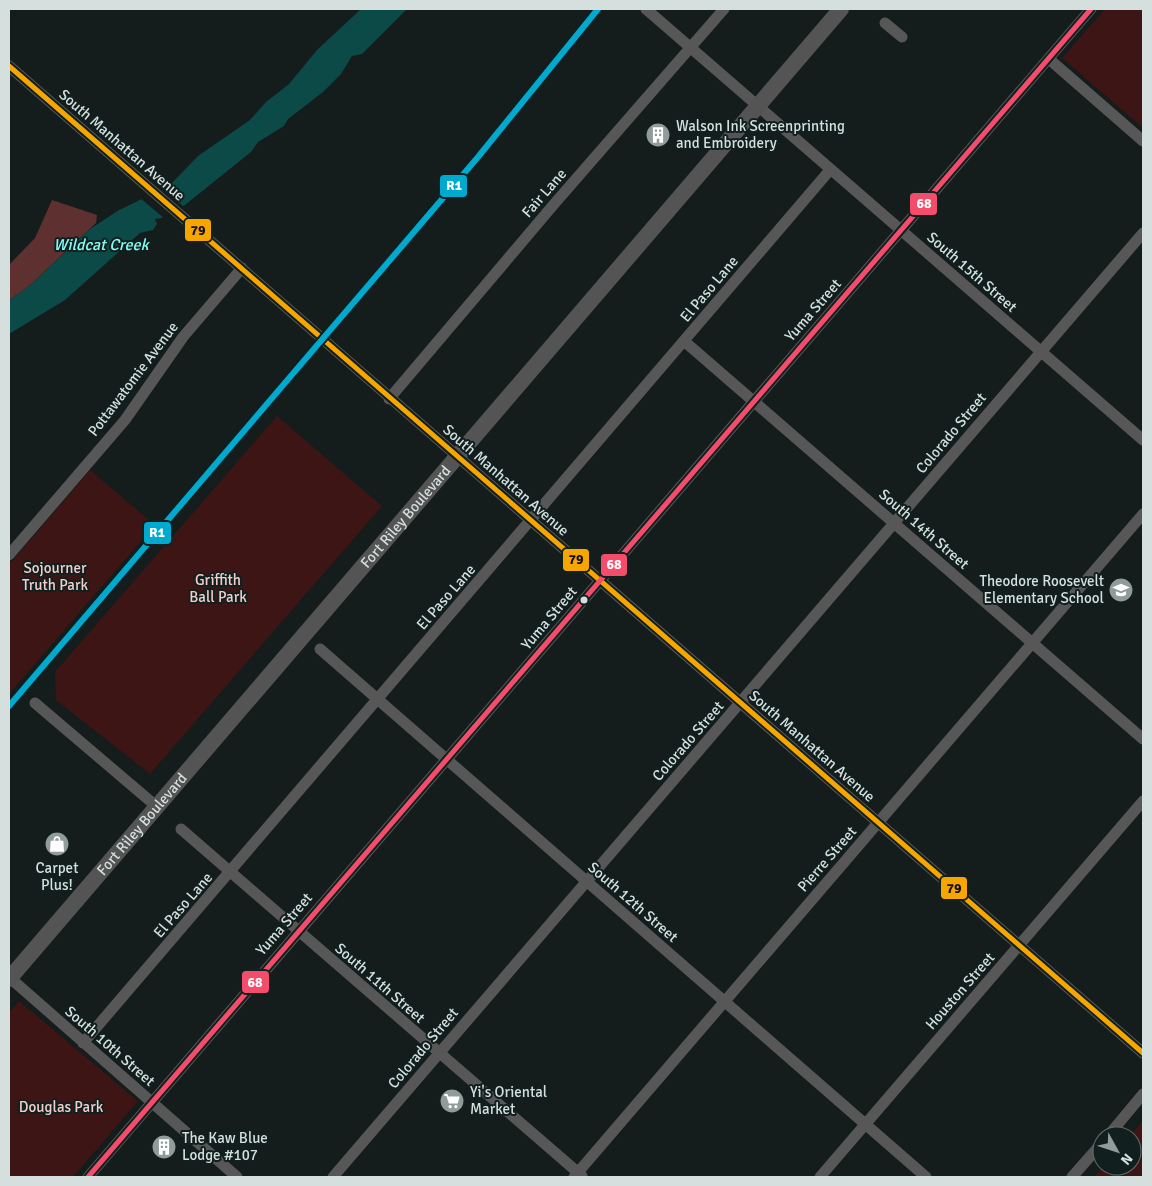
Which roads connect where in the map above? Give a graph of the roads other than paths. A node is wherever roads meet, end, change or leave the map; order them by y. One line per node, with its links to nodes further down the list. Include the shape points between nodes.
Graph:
1 (646, 9): 7 (street, South 15th Street)
2 (724, 9): 7 (street, Fair Lane)
3 (841, 9): 10 (highway, Fort Riley Boulevard)
4 (1091, 9): 8 (street, Yuma Street)
5 (885, 23): 6 (street)
6 (902, 37)
7 (691, 48): 10 (street, South 15th Street); 18 (street, Fair Lane, via 555,202)
8 (1049, 59): 11 (street); 13 (street, Yuma Street)
9 (9, 66): 15 (street, South Manhattan Avenue)
10 (759, 106): 12 (street, South 15th Street); 21 (highway, Fort Riley Boulevard)
11 (1143, 141)
12 (830, 170): 13 (street, South 15th Street); 16 (street, El Paso Lane)
13 (901, 230): 17 (street, South 15th Street); 19 (street, Yuma Street)
14 (1143, 233): 17 (street, Colorado Street)
15 (242, 268): 18 (street, South Manhattan Avenue); 25 (street, Pottawatomie Avenue, via 183,337 124,420)
16 (684, 342): 19 (street, South 14th Street); 23 (street, El Paso Lane)
17 (1040, 352): 20 (street, South 15th Street); 24 (street, Colorado Street)
18 (389, 399): 21 (street, South Manhattan Avenue)
19 (754, 402): 24 (street, South 14th Street); 26 (street, Yuma Street)
20 (1143, 440)
21 (457, 458): 23 (street, South Manhattan Avenue); 35 (highway, Fort Riley Boulevard)
22 (1143, 514): 27 (street, Pierre Street)
23 (530, 522): 26 (street, South Manhattan Avenue); 29 (street, El Paso Lane)
24 (894, 523): 27 (street, South 14th Street); 31 (street, Colorado Street)
25 (9, 555)
26 (600, 582): 31 (street, South Manhattan Avenue); 33 (street, Yuma Street)
27 (1032, 644): 32 (street, South 14th Street); 36 (street, Pierre Street)
28 (320, 649): 29 (street, South 12th Street)
29 (377, 700): 33 (street, South 12th Street); 38 (street, El Paso Lane)
30 (35, 703): 35 (street)
31 (741, 704): 36 (street, South Manhattan Avenue); 39 (street, Colorado Street)
32 (1143, 739)
33 (447, 760): 39 (street, South 12th Street); 40 (street, Yuma Street)
34 (1143, 801): 41 (street, Houston Street)
35 (156, 806): 42 (highway, Fort Riley Boulevard)
36 (878, 823): 41 (street, South Manhattan Avenue); 43 (street, Pierre Street)
37 (181, 829): 38 (street, South 11th Street)
38 (231, 873): 40 (street, South 11th Street); 44 (street, El Paso Lane)
39 (586, 882): 43 (street, South 12th Street); 45 (street, Colorado Street)
40 (298, 931): 45 (street, South 11th Street); 48 (street, Yuma Street)
41 (1019, 946): 46 (street, South Manhattan Avenue); 49 (street, Houston Street)
42 (9, 978): 44 (street, South 10th Street)
43 (725, 1001): 49 (street, South 12th Street); 52 (street, Pierre Street)
44 (84, 1043): 48 (street, South 10th Street)
45 (438, 1053): 52 (street, South 11th Street); 55 (street, Colorado Street)
46 (1143, 1054)
47 (1143, 1094): 50 (street)
48 (152, 1102): 53 (street, Yuma Street); 54 (street, South 10th Street)
49 (865, 1125): 56 (street, Houston Street); 57 (street, South 12th Street)
50 (1116, 1126)
51 (1092, 1154): 58 (street)
52 (579, 1176)
53 (88, 1177)
54 (237, 1177)
55 (333, 1177)
56 (820, 1177)
57 (926, 1177)
58 (1072, 1177)

